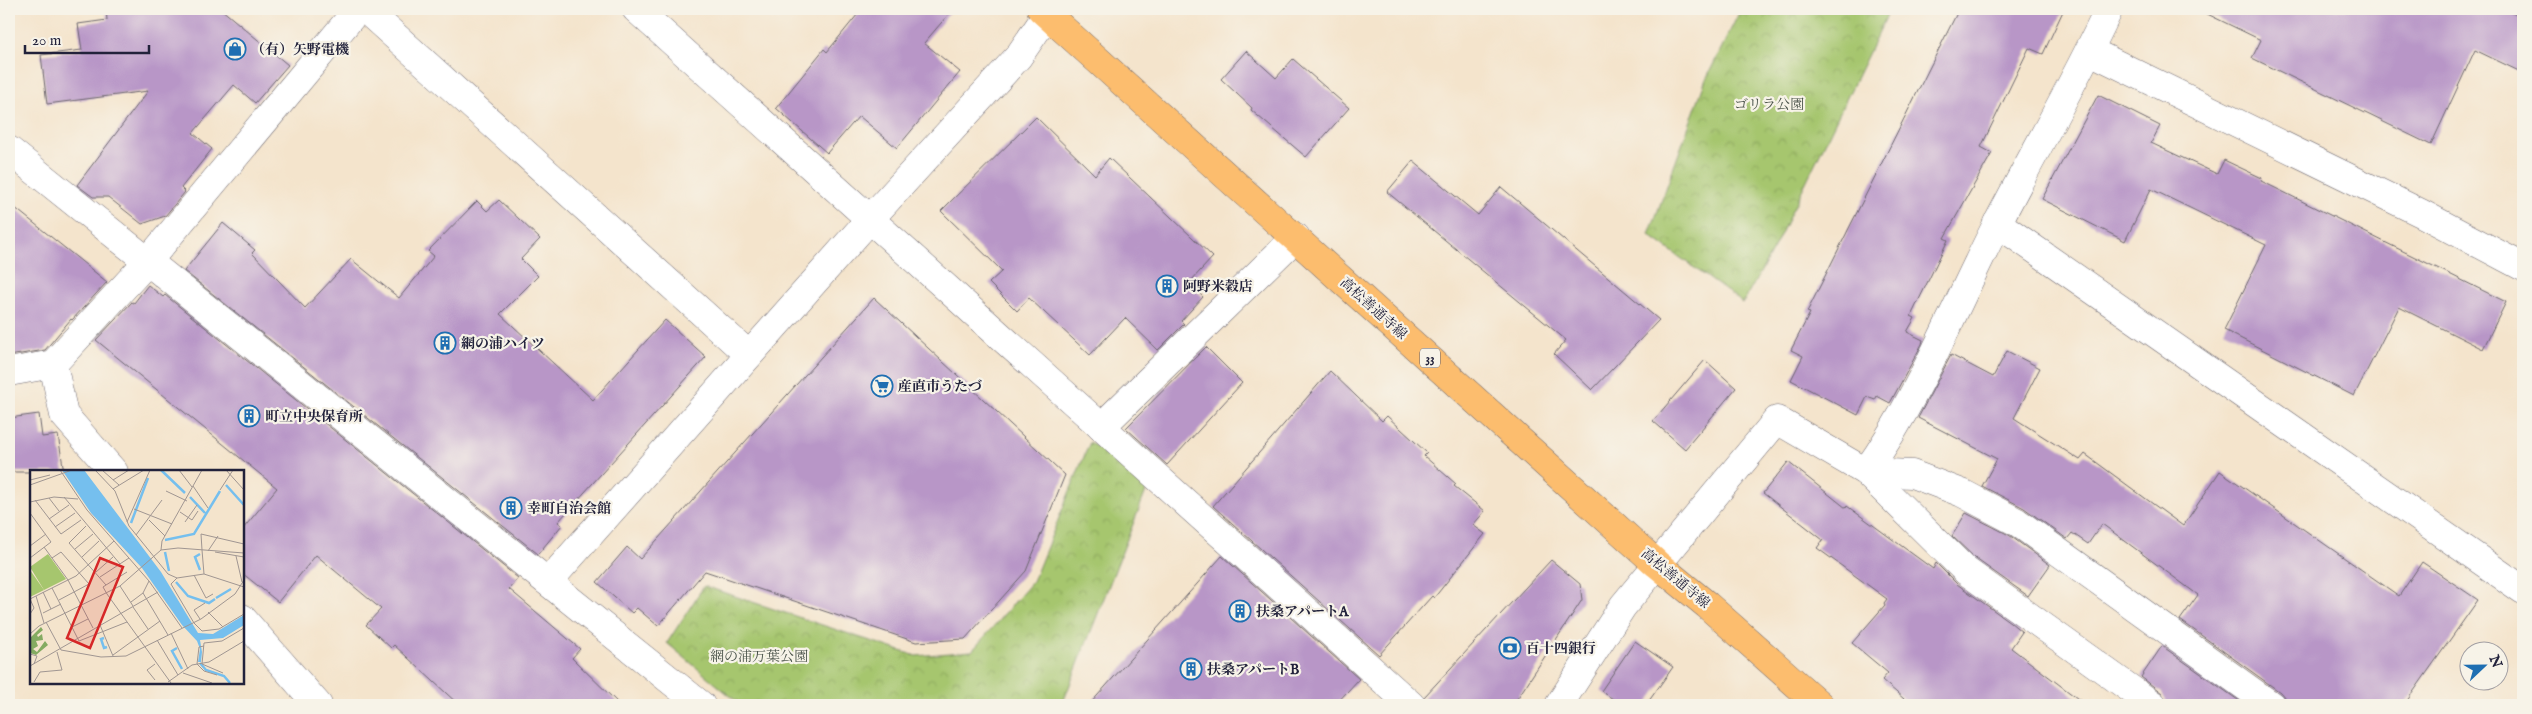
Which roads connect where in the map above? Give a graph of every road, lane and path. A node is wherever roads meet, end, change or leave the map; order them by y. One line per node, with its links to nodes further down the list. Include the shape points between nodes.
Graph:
1 (358, 9): 10 (street); 12 (street)
2 (636, 9): 7 (street)
3 (2109, 9): 5 (street)
4 (1046, 11): 7 (street, via 1018,57); 9 (main road, 高松善通寺線 / 33)
5 (2090, 52): 8 (street); 11 (street, via 2421,213)
6 (9, 150): 10 (street)
7 (870, 219): 12 (street); 15 (street)
8 (1997, 223): 17 (street, via 1890,439); 20 (street)
9 (1296, 237): 15 (street); 18 (main road, 高松善通寺線 / 33)
10 (148, 261): 13 (street); 19 (street)
11 (2523, 267)
12 (749, 355): 19 (street)
13 (53, 364): 14 (street); 16 (street, via 64,415)
14 (9, 372)
15 (1102, 427): 24 (street)
16 (112, 470)
17 (1866, 472): 18 (street, via 1777,420); 27 (street, via 1966,571); 28 (street, via 1912,474 1962,493 2017,522)
18 (1657, 564): 25 (street, via 1623,606); 26 (main road, 高松善通寺線 / 33)
19 (548, 582): 23 (street)
20 (2523, 590)
21 (244, 620): 22 (street)
22 (318, 705)
23 (701, 705)
24 (1411, 705)
25 (1559, 705)
26 (1820, 705)
27 (2153, 705)
28 (2271, 705)

